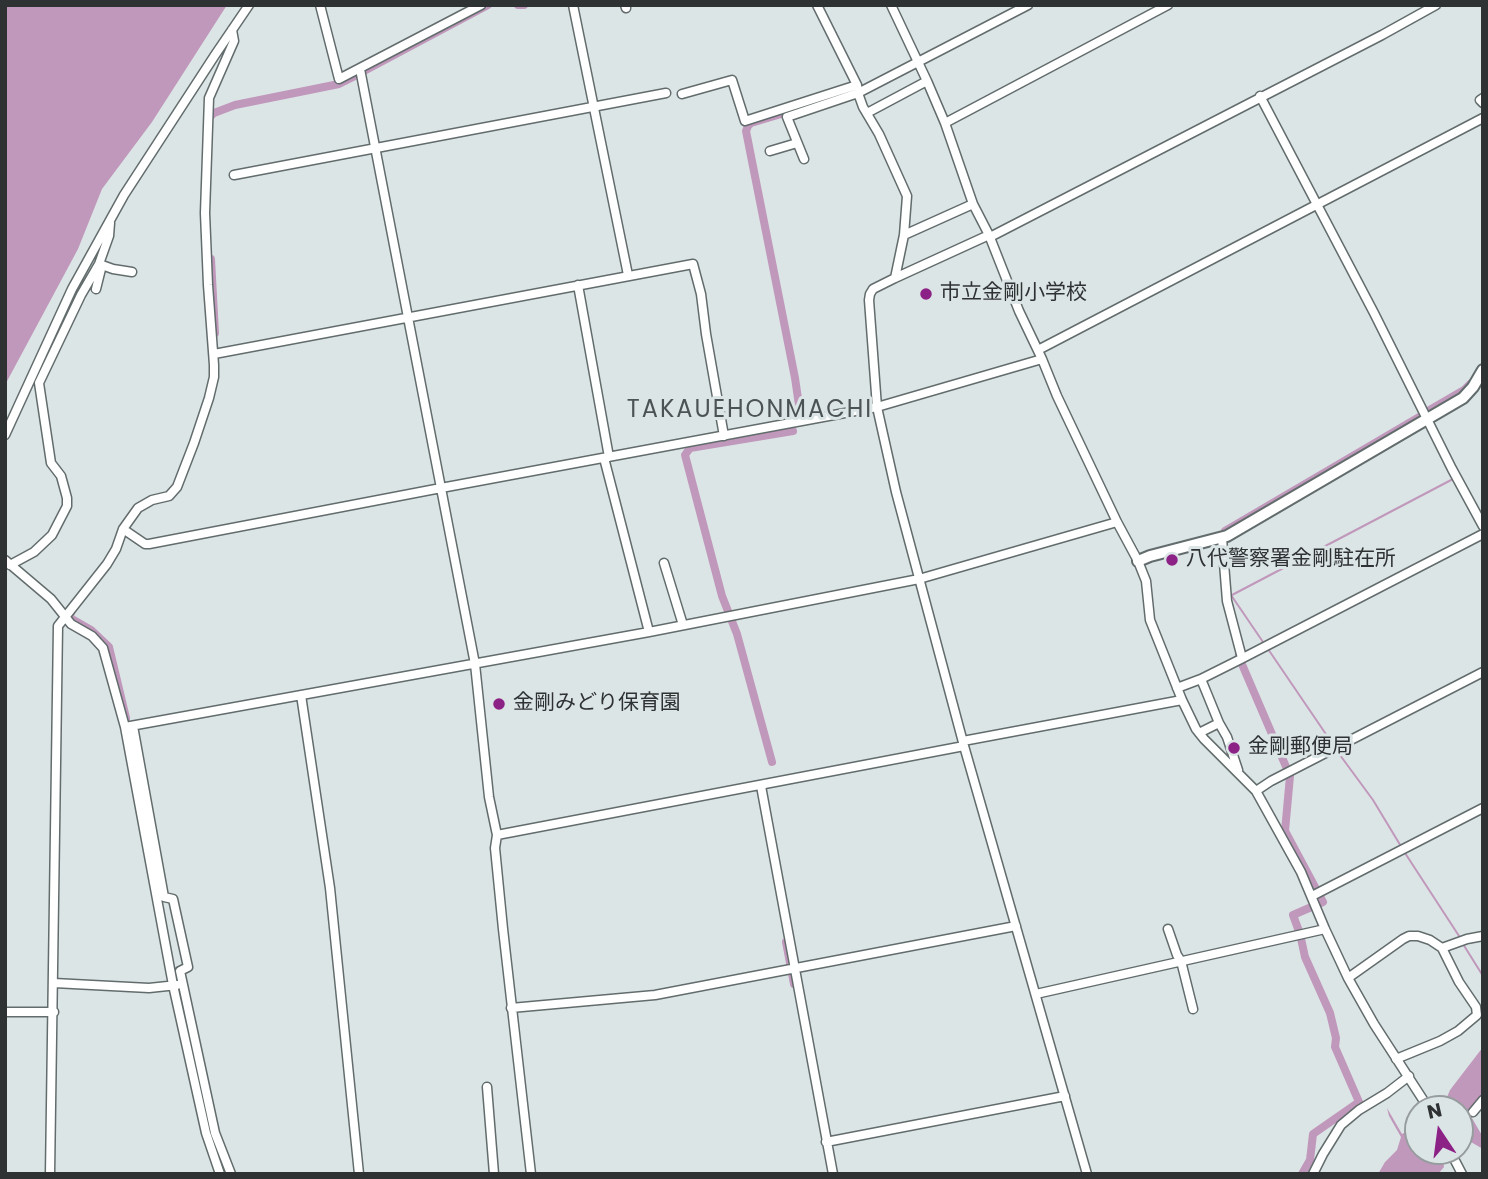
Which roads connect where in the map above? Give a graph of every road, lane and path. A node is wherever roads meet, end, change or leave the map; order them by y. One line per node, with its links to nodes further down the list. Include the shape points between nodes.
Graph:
1 (249, 5): 10 (street)
2 (320, 5): 12 (street, via 339,79)
3 (481, 5): 12 (street)
4 (573, 5): 18 (street)
5 (817, 5): 14 (street)
6 (891, 5): 11 (street)
7 (1028, 5): 11 (street)
8 (1168, 5): 21 (street)
9 (1436, 5): 17 (street)
10 (232, 30): 29 (street); 39 (street, via 234,41 209,98 205,213)
11 (919, 62): 13 (street); 14 (street)
12 (360, 69): 23 (street)
13 (927, 80): 19 (street); 21 (street)
14 (858, 89): 16 (street, via 745,121 732,80); 19 (street); 22 (street, via 787,117)
15 (666, 93): 18 (street)
16 (682, 93)
17 (1260, 96): 28 (street); 31 (street)
18 (595, 107): 23 (street); 34 (street)
19 (867, 113): 30 (street, via 907,196)
20 (1483, 118): 28 (street)
21 (945, 123): 27 (street)
22 (797, 143): 24 (street); 25 (street)
23 (376, 149): 26 (street); 38 (street)
24 (770, 151)
25 (804, 159)
26 (234, 175)
27 (973, 204): 30 (street); 31 (street)
28 (1317, 206): 40 (street); 43 (street)
29 (110, 221): 32 (street); 44 (street, via 72,289)
30 (904, 235): 35 (street)
31 (989, 236): 35 (street); 40 (street)
32 (101, 264): 33 (street); 37 (street); 54 (street, via 39,383 51,463 61,476 67,506 52,535 34,552)
33 (132, 272)
34 (628, 275): 36 (street); 45 (street, via 693,264)
35 (895, 278): 42 (street, via 873,289 869,300)
36 (578, 285): 38 (street); 46 (street)
37 (96, 289)
38 (408, 317): 39 (street); 47 (street)
39 (214, 354): 50 (street, via 209,398 177,487 169,496 138,509)
40 (1040, 354): 42 (street); 48 (street)
41 (1483, 370): 43 (street, via 1463,398)
42 (877, 407): 45 (street); 56 (street)
43 (1427, 419): 49 (street); 52 (street)
44 (5, 435)
45 (724, 436): 46 (street)
46 (607, 457): 47 (street); 59 (street)
47 (441, 488): 50 (street, via 149,544); 61 (street)
48 (1117, 522): 53 (street); 56 (street)
49 (1483, 526)
50 (123, 529): 57 (street, via 107,564)
51 (1483, 534): 60 (street)
52 (1222, 538): 53 (street); 60 (street, via 1227,601)
53 (1138, 561): 64 (street, via 1146,581 1150,620)
54 (8, 563): 57 (street)
55 (664, 563): 58 (street)
56 (919, 579): 58 (street); 70 (street)
57 (65, 617): 68 (street, via 103,648); 85 (street, via 58,626)
58 (684, 625): 59 (street)
59 (649, 632): 61 (street)
60 (1240, 659): 63 (street)
61 (475, 664): 65 (street); 75 (street)
62 (1483, 672): 73 (street)
63 (1200, 679): 64 (street); 67 (street)
64 (1177, 688): 66 (street)
65 (301, 695): 68 (street); 101 (street, via 330,888)
66 (1182, 700): 69 (street); 70 (street)
67 (1219, 723): 69 (street); 71 (street)
68 (129, 727): 86 (street); 86 (street, via 164,897 173,899 188,967 180,971)
69 (1199, 733): 71 (street)
70 (964, 744): 72 (street); 77 (street)
71 (1239, 773): 73 (street)
72 (761, 786): 75 (street); 83 (street)
73 (1256, 791): 76 (street)
74 (1483, 808): 76 (street)
75 (497, 835): 88 (street)
76 (1313, 898): 79 (street)
77 (1016, 926): 83 (street); 87 (street)
78 (1168, 929): 82 (street)
79 (1325, 929): 82 (street); 84 (street)
80 (1483, 936): 81 (street)
81 (1441, 948): 84 (street, via 1430,940 1409,936); 92 (street, via 1477,1015 1458,1031)
82 (1181, 961): 87 (street); 89 (street)
83 (792, 970): 88 (street, via 655,996); 97 (street)
84 (1348, 978): 92 (street)
85 (54, 983): 86 (street); 91 (street)
86 (178, 985): 99 (street, via 206,1133); 100 (street, via 215,1133)
87 (1036, 994): 96 (street)
88 (511, 1008): 103 (street)
89 (1193, 1009)
90 (5, 1012): 91 (street)
91 (54, 1013): 98 (street)
92 (1396, 1059): 93 (street)
93 (1409, 1076): 95 (street); 106 (street, via 1341,1125)
94 (487, 1087): 102 (street)
95 (1421, 1095)
96 (1065, 1096): 97 (street); 105 (street)
97 (826, 1142): 104 (street)
98 (50, 1174)
99 (220, 1174)
100 (231, 1174)
101 (359, 1174)
102 (494, 1174)
103 (531, 1174)
104 (833, 1174)
105 (1087, 1174)
106 (1313, 1174)

